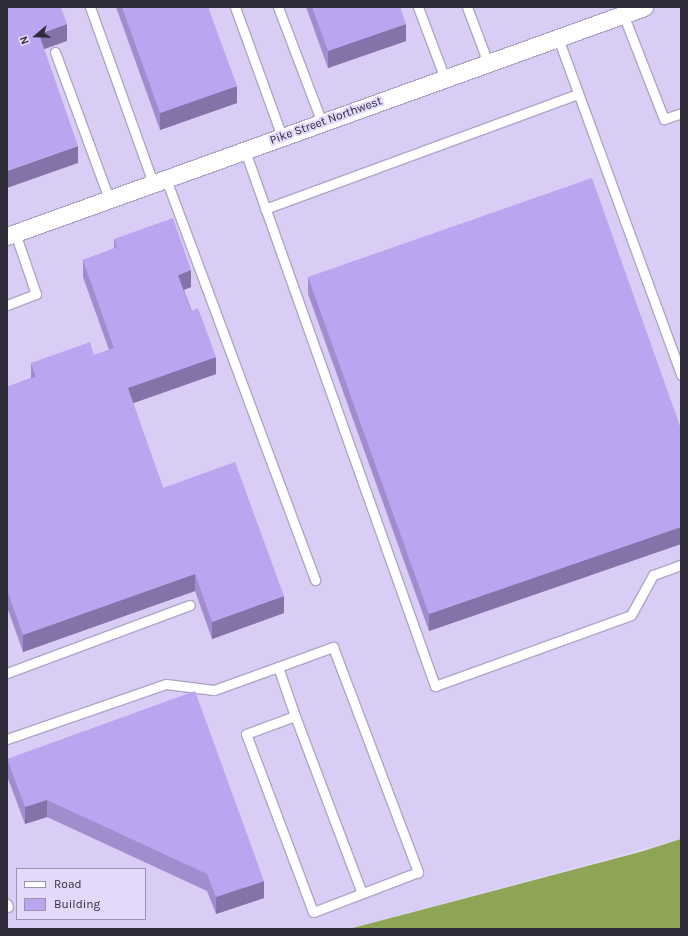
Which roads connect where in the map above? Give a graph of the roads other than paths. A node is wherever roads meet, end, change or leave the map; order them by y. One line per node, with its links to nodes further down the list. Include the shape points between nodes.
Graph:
1 (90, 7): 17 (lane)
2 (235, 7): 15 (lane)
3 (278, 7): 14 (lane)
4 (418, 7): 11 (lane)
5 (468, 7): 10 (lane)
6 (644, 7): 7 (street, Pike Street Northwest)
7 (617, 13): 8 (street, Pike Street Northwest); 13 (lane, via 664,119)
8 (558, 38): 10 (street, Pike Street Northwest); 12 (lane)
9 (56, 52): 18 (lane)
10 (488, 63): 11 (street, Pike Street Northwest)
11 (445, 79): 14 (street, Pike Street Northwest)
12 (578, 94): 19 (lane); 22 (lane)
13 (681, 113)
14 (322, 123): 15 (street, Pike Street Northwest)
15 (282, 137): 16 (street, Pike Street Northwest)
16 (244, 150): 17 (street, Pike Street Northwest); 19 (lane)
17 (160, 181): 18 (street, Pike Street Northwest); 24 (lane)
18 (109, 199): 20 (street, Pike Street Northwest)
19 (265, 209): 23 (lane, via 436,686 631,615 653,575)
20 (11, 234): 21 (lane, via 36,294)
21 (7, 305)
22 (681, 375)
23 (681, 565)
24 (315, 580)
25 (190, 605): 27 (lane)
26 (278, 667): 28 (lane); 29 (lane, via 214,690 166,684); 30 (lane, via 334,647 418,872)
27 (7, 673)
28 (295, 716): 30 (lane); 30 (lane, via 246,734 313,912)
29 (7, 739)
30 (362, 893)

